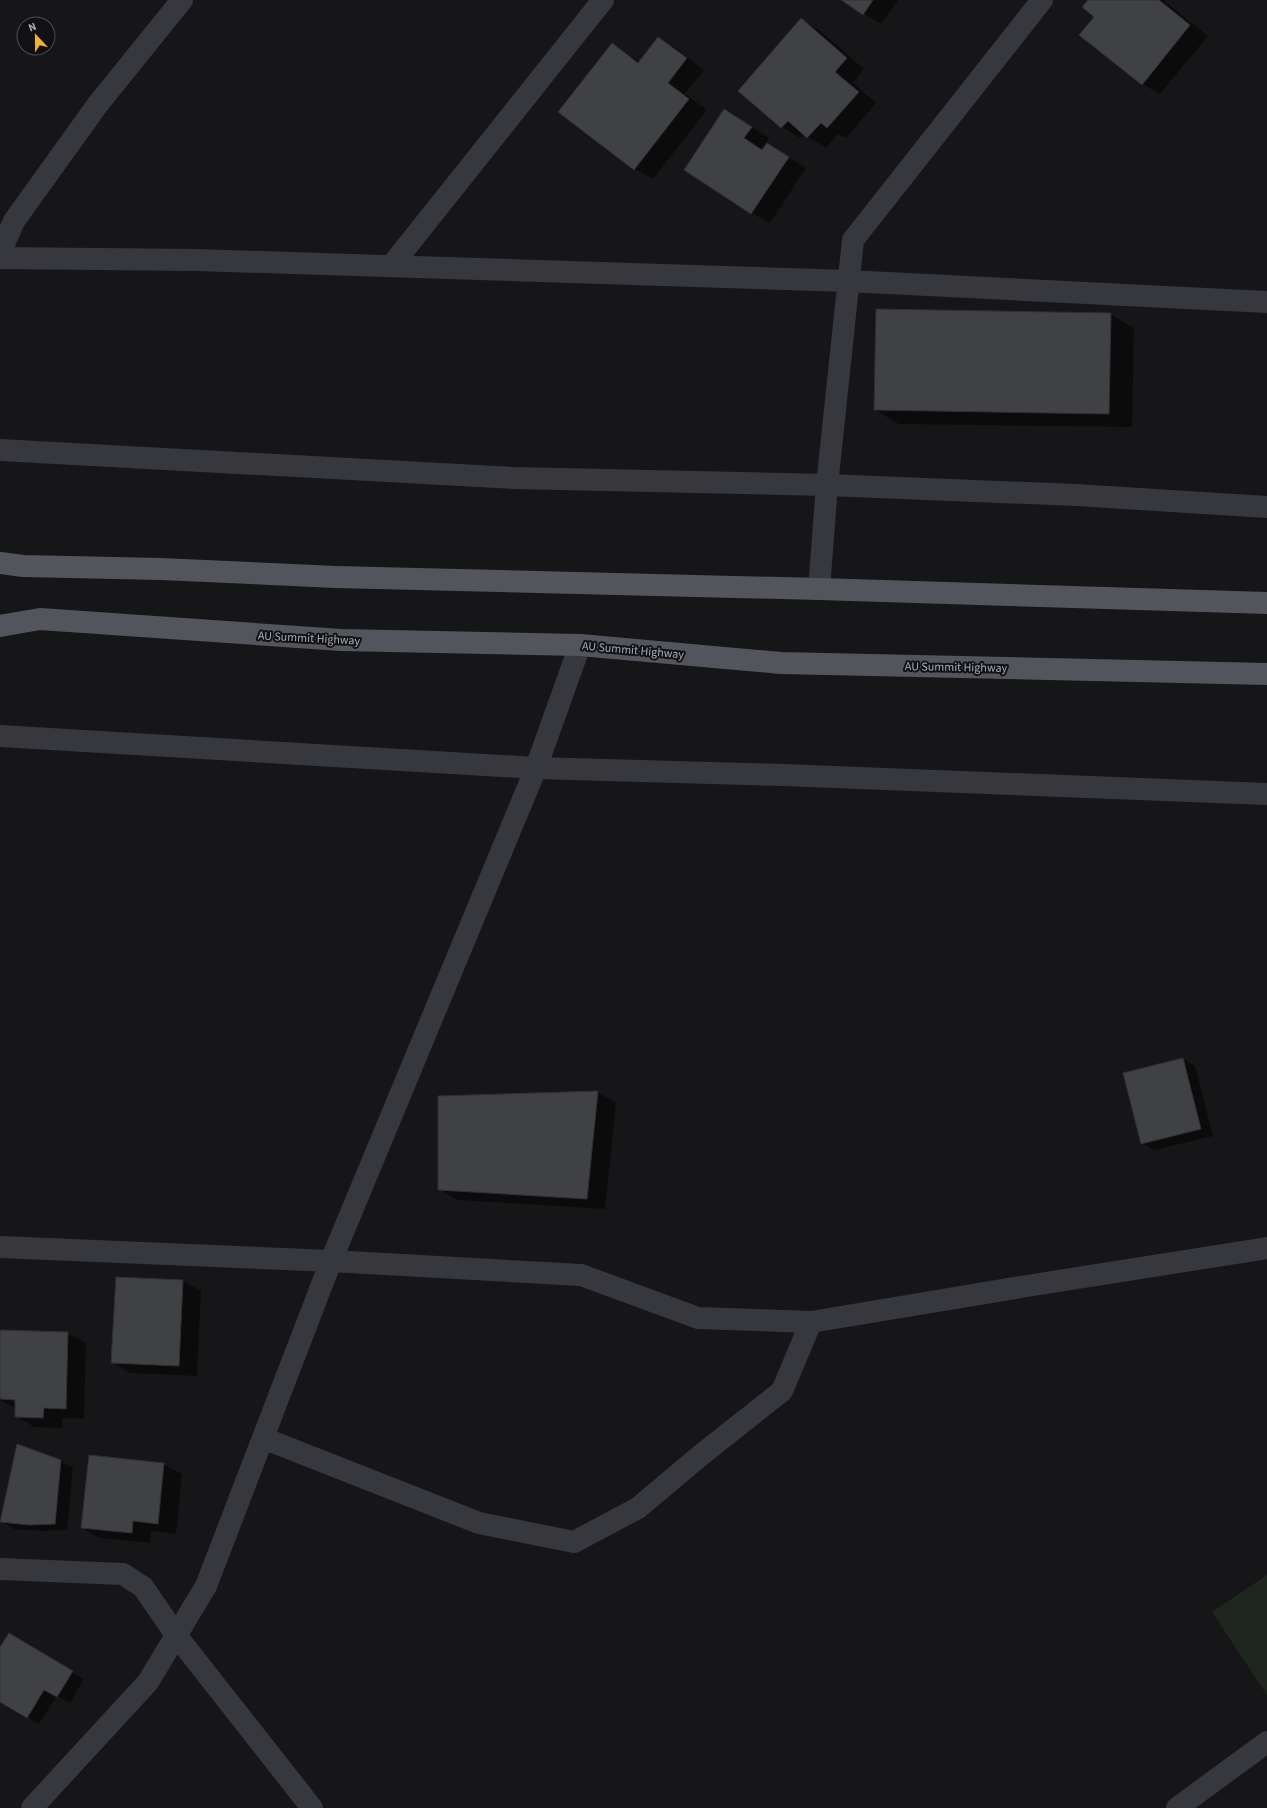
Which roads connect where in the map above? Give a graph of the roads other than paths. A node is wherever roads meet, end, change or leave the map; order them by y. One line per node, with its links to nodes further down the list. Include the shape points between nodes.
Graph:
1 (182, 0): 4 (street, via 98,104 14,221)
2 (603, 0): 6 (street)
3 (1042, 0): 7 (street, via 854,240)
4 (0, 253)
5 (0, 258): 6 (street)
6 (392, 265): 7 (street)
7 (848, 281): 8 (street); 10 (street)
8 (1265, 299)
9 (0, 450): 10 (street, via 514,478)
10 (827, 485): 11 (street, via 1076,495); 13 (street)
11 (1267, 507)
12 (0, 564): 13 (main road, via 336,577)
13 (819, 589): 14 (main road)
14 (1267, 604)
15 (0, 619): 16 (main road)
16 (40, 619): 17 (main road, AU Summit Highway); 18 (main road, AU Summit Highway, via 341,640)
17 (0, 626)
18 (580, 645): 19 (main road, AU Summit Highway, via 781,663); 21 (street)
19 (1267, 674)
20 (0, 736): 21 (street)
21 (536, 768): 22 (street); 25 (street)
22 (1267, 794)
23 (0, 1247): 25 (street)
24 (1267, 1248): 26 (street)
25 (331, 1261): 26 (street, via 582,1275 698,1318); 27 (street)
26 (811, 1322): 27 (street, via 782,1391 638,1508 574,1542 479,1523)
27 (263, 1438): 29 (street, via 206,1586)
28 (0, 1569): 29 (street, via 123,1574 143,1587)
29 (176, 1635): 31 (street, via 148,1682); 32 (street)
30 (1267, 1742): 33 (street)
31 (32, 1808)
32 (312, 1808)
33 (1177, 1808)

